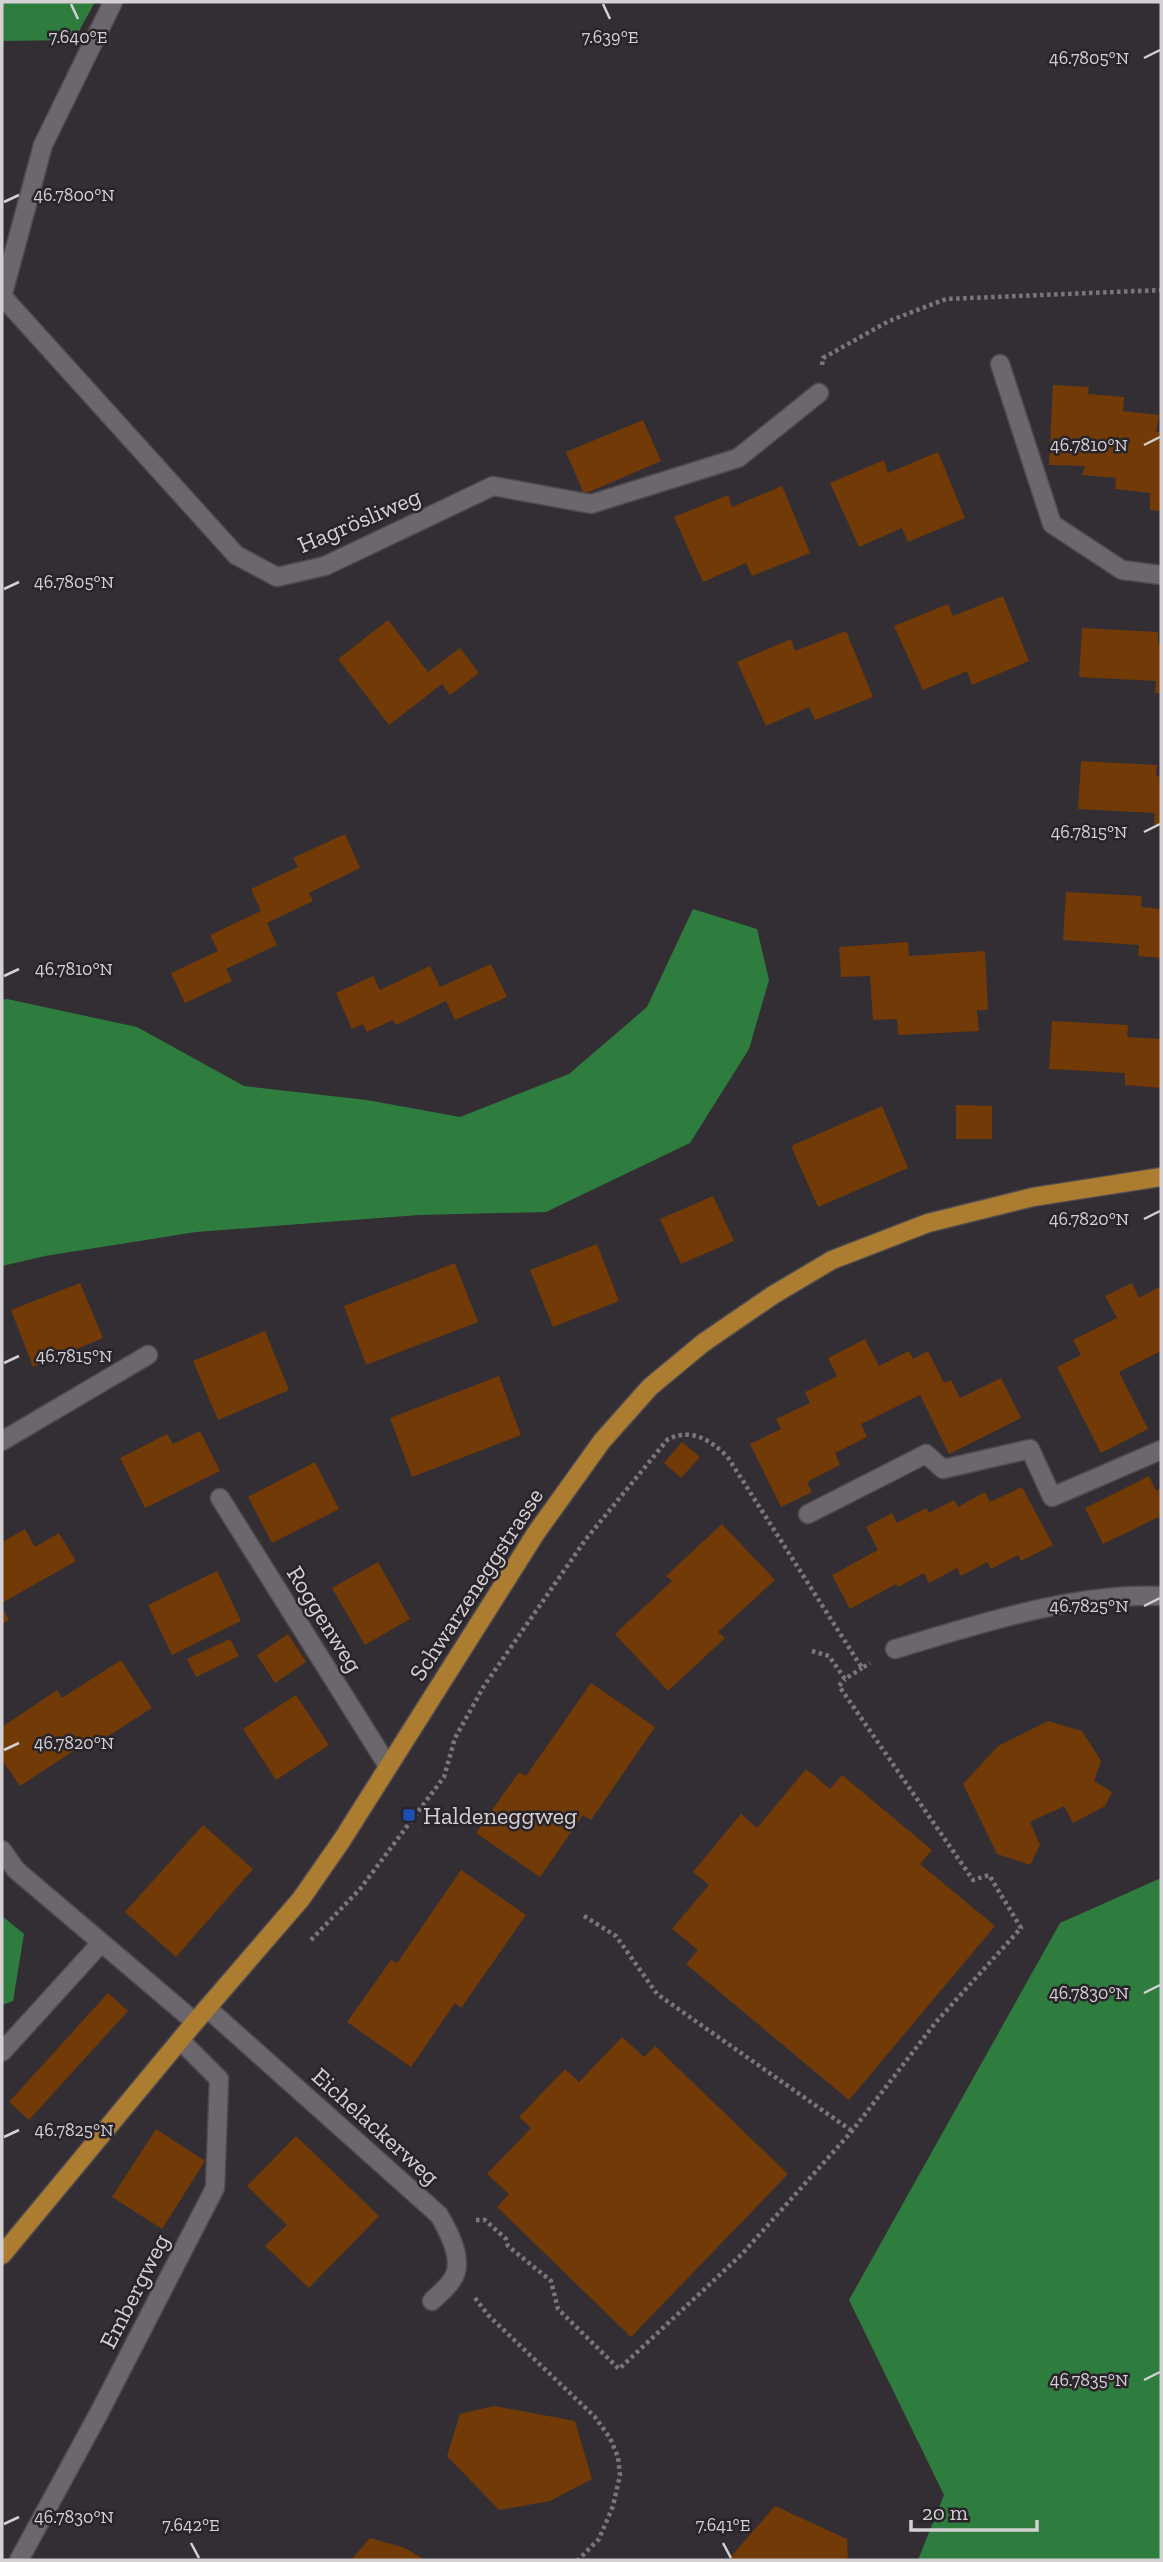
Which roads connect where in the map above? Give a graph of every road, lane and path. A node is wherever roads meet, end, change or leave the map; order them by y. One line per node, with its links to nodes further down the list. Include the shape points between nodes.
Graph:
1 (113, 2): 3 (street, via 43,145)
2 (1161, 290): 5 (path, via 946,299 889,321 823,358)
3 (2, 297): 5 (street, Hagrösliweg, via 236,555 277,577 325,566 494,486 591,504 738,458)
4 (1000, 364): 6 (street, via 1052,524 1122,569)
5 (819, 393)
6 (1161, 575)
7 (1161, 1177): 18 (main road, Schwarzeneggstrasse, via 1033,1197 928,1223 832,1260 703,1343 650,1387 602,1441 536,1533)
8 (148, 1355): 9 (street)
9 (2, 1441)
10 (1161, 1450): 12 (street, via 1052,1497 1030,1449 943,1469 926,1454)
11 (220, 1498): 18 (street, Roggenweg)
12 (808, 1514)
13 (1161, 1596): 14 (street, via 1021,1613)
14 (895, 1649): 16 (path)
15 (812, 1651): 17 (path, via 829,1656)
16 (862, 1668): 17 (path); 22 (path, via 727,1456 694,1433 668,1439 586,1539 484,1686 455,1738 444,1777 360,1889)
17 (845, 1679): 27 (path, via 838,1686 973,1880 989,1875 1021,1928 936,2022)
18 (388, 1766): 23 (main road, Schwarzeneggstrasse, via 301,1899)
19 (2, 1850): 21 (street, via 16,1870)
20 (584, 1916): 27 (path, via 616,1936 657,1994)
21 (101, 1943): 24 (street); 26 (street)
22 (308, 1943)
23 (207, 2008): 24 (main road, Schwarzeneggstrasse); 31 (street, Eichelackerweg, via 439,2215 457,2258 454,2278)
24 (195, 2022): 25 (main road, Schwarzeneggstrasse)
25 (180, 2040): 29 (main road, Schwarzeneggstrasse); 32 (street, Embergweg, via 219,2079 215,2189)
26 (2, 2052)
27 (852, 2131): 28 (path, via 742,2254 619,2369 558,2309 551,2281 517,2255)
28 (485, 2220)
29 (2, 2255)
30 (473, 2295): 33 (path, via 488,2315 595,2417 618,2457 620,2474 612,2506 598,2539)
31 (432, 2301)
32 (19, 2560)
33 (578, 2560)

